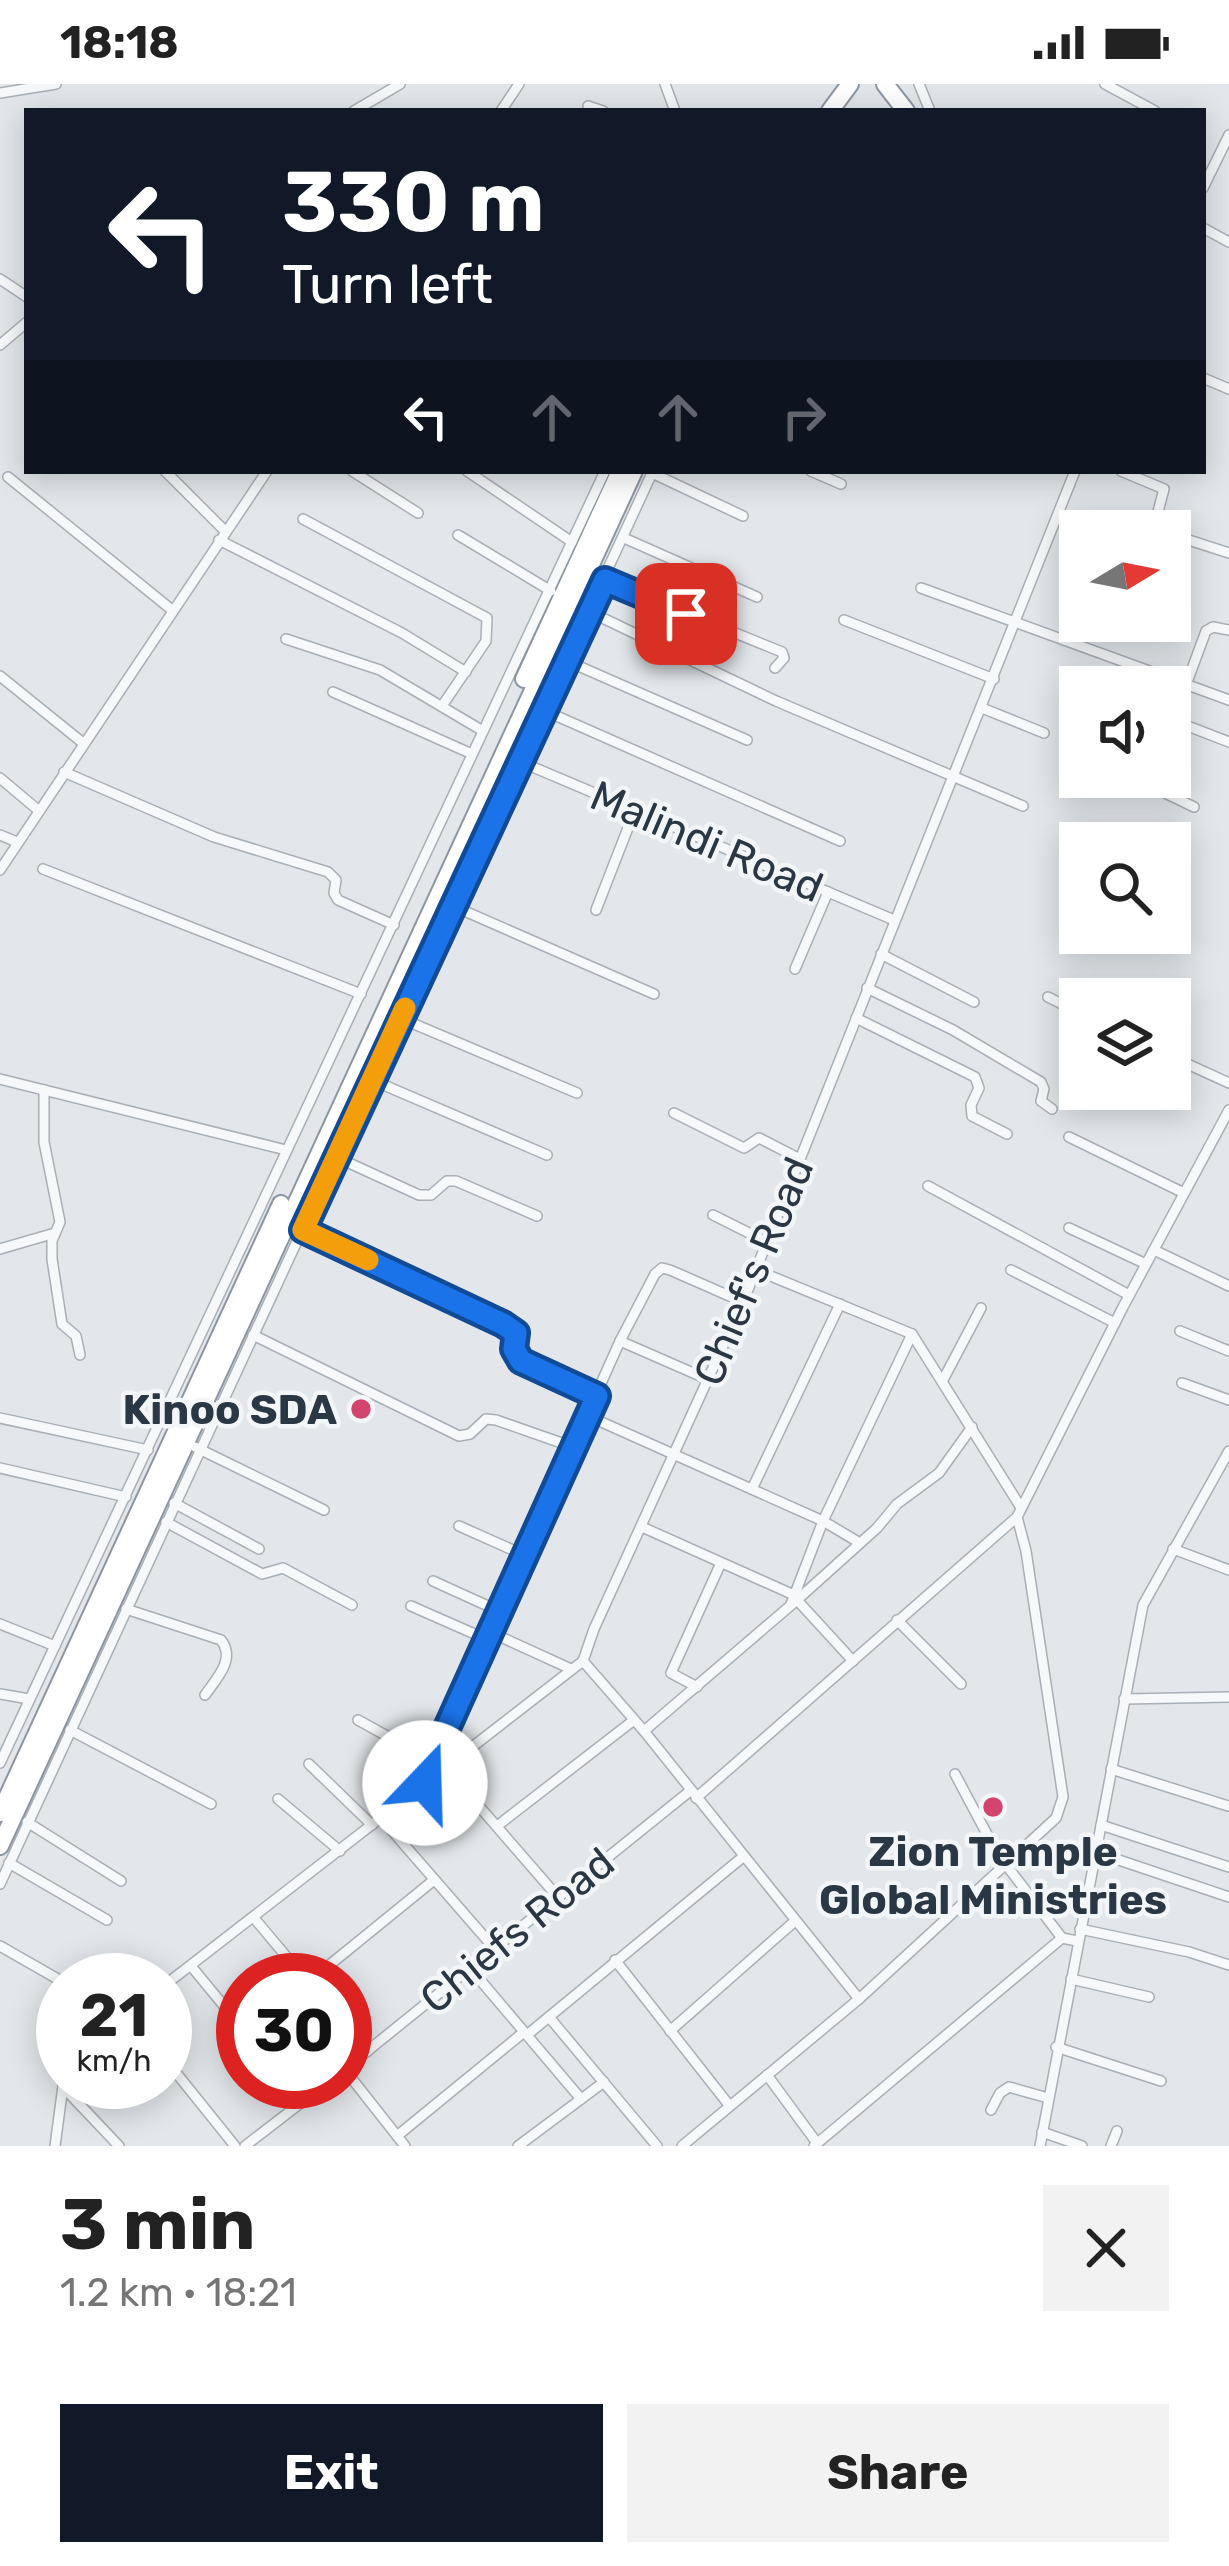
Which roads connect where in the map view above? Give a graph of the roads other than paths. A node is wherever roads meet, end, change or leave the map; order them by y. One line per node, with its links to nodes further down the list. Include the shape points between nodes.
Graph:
1 (56, 84): 6 (street)
2 (885, 84): 11 (highway)
3 (1105, 84): 12 (street)
4 (395, 85): 8 (street)
5 (845, 85): 10 (highway)
6 (0, 93)
7 (588, 106): 9 (street)
8 (359, 108)
9 (594, 108)
10 (819, 108)
11 (904, 108)
12 (1149, 108)
13 (1229, 136): 14 (street)
14 (1206, 182)
15 (24, 325): 16 (street)
16 (0, 345)
17 (168, 474): 35 (street)
18 (265, 474): 35 (street)
19 (357, 474): 32 (street)
20 (471, 474): 39 (street)
21 (604, 474): 39 (street)
22 (618, 474): 43 (highway)
23 (632, 474): 75 (highway)
24 (652, 474): 37 (street)
25 (657, 474): 33 (street)
26 (819, 474): 30 (street)
27 (1074, 474): 48 (street, Chief's Road)
28 (1128, 474): 31 (street, via 1165,489)
29 (8, 477): 45 (street)
30 (841, 484)
31 (1158, 510)
32 (418, 513)
33 (743, 516)
34 (303, 519): 55 (street, via 487,618 485,640)
35 (222, 536): 45 (street); 55 (street)
36 (458, 536): 43 (street)
37 (624, 538): 41 (street); 44 (street)
38 (1191, 541): 40 (street)
39 (572, 542): 43 (street)
40 (1229, 553)
41 (605, 580): 46 (street); 53 (street, via 782,652)
42 (921, 588): 48 (street)
43 (556, 594): 64 (street); 75 (highway)
44 (758, 597)
45 (172, 610): 69 (street)
46 (590, 612): 51 (street); 73 (street)
47 (844, 620): 57 (street)
48 (1016, 623): 52 (street); 57 (street, Chief's Road)
49 (1229, 631): 54 (street, via 1206,631)
50 (286, 639): 61 (street, via 380,670)
51 (567, 661): 63 (street); 67 (street)
52 (1133, 666)
53 (775, 668)
54 (1191, 668)
55 (466, 672): 61 (street)
56 (0, 676): 69 (street)
57 (994, 679): 62 (street, Chief's Road)
58 (1191, 687): 60 (street)
59 (333, 692): 70 (street)
60 (1229, 700)
61 (442, 706): 64 (street)
62 (982, 708): 66 (street); 73 (street, Chief's Road)
63 (543, 710): 71 (street); 83 (street)
64 (483, 730): 70 (street)
65 (1191, 730): 68 (street)
66 (1043, 733)
67 (747, 740)
68 (1229, 742)
69 (83, 743): 72 (street)
70 (472, 754): 75 (street)
71 (520, 762): 77 (street); 81 (street, Malindi Road)
72 (64, 772): 80 (street); 93 (street, via 214,837 328,872 338,900)
73 (952, 776): 78 (street); 91 (street, Chief's Road)
74 (0, 778): 80 (street)
75 (472, 787): 77 (street); 90 (highway); 93 (street); 104 (highway)
76 (1175, 798): 79 (street)
77 (502, 801): 88 (street)
78 (1023, 806)
79 (1194, 807)
80 (38, 810): 84 (street)
81 (635, 810): 87 (street, Malindi Road); 89 (street)
82 (0, 835): 84 (street)
83 (840, 841)
84 (17, 842): 86 (street)
85 (43, 869): 97 (street)
86 (0, 870)
87 (828, 892): 91 (street, Malindi Road); 95 (street)
88 (453, 906): 92 (street); 98 (street)
89 (596, 910)
90 (428, 913): 92 (street); 126 (highway)
91 (894, 920): 94 (street, Chief's Road)
92 (445, 923): 102 (street)
93 (394, 925): 97 (street)
94 (881, 954): 96 (street, Chief's Road); 100 (street)
95 (795, 969)
96 (867, 988): 103 (street, Chief's Road); 111 (street, via 1041,1082 1041,1101)
97 (361, 994): 104 (street)
98 (654, 994)
99 (1048, 997): 101 (street)
100 (974, 1002)
101 (1059, 1002)
102 (400, 1018): 107 (street); 110 (street)
103 (856, 1018): 114 (street, via 975,1077 972,1116); 120 (street, Chief's Road)
104 (337, 1063): 116 (street); 121 (highway)
105 (1191, 1065): 108 (street)
106 (0, 1079): 109 (street)
107 (372, 1080): 117 (street); 119 (street)
108 (1229, 1082)
109 (44, 1090): 116 (street); 130 (street)
110 (577, 1093)
111 (1052, 1109)
112 (1229, 1111): 123 (street)
113 (674, 1113): 120 (street, via 744,1148 759,1138)
114 (1007, 1134)
115 (1069, 1137): 123 (street)
116 (286, 1150): 121 (street)
117 (548, 1155)
118 (1093, 1155): 123 (street)
119 (335, 1157): 124 (street, via 419,1196 456,1181); 128 (street)
120 (800, 1159): 131 (street, Chief's Road)
121 (280, 1186): 129 (highway)
122 (928, 1186): 138 (street)
123 (1183, 1195): 133 (street)
124 (537, 1216)
125 (713, 1216): 131 (street)
126 (284, 1224): 128 (street); 157 (highway)
127 (1069, 1228): 134 (street)
128 (303, 1230): 145 (street); 152 (street, via 503,1324 516,1333 521,1361)
129 (259, 1231): 159 (street); 215 (highway)
130 (56, 1233): 132 (street); 148 (street, via 60,1316)
131 (767, 1242): 135 (street, Chief's Road)
132 (0, 1249)
133 (1154, 1250): 134 (street); 137 (street)
134 (1146, 1264): 138 (street)
135 (756, 1270): 139 (street, Chief's Road); 140 (street)
136 (1011, 1270): 142 (street)
137 (1229, 1286)
138 (1129, 1295): 142 (street)
139 (743, 1302): 146 (street, via 662,1268); 149 (street, Chief's Road)
140 (840, 1304): 144 (street); 163 (street)
141 (981, 1308): 150 (street)
142 (1114, 1323): 167 (street)
143 (1180, 1330): 147 (street)
144 (912, 1334): 150 (street); 168 (street)
145 (254, 1335): 157 (street); 158 (street, via 459,1436 486,1419)
146 (620, 1341): 149 (street); 152 (street)
147 (1229, 1352)
148 (80, 1354)
149 (707, 1379): 161 (street, Chief's Road)
150 (944, 1380): 156 (street)
151 (1182, 1383): 153 (street)
152 (597, 1396): 154 (street)
153 (1229, 1400)
154 (588, 1416): 158 (street); 161 (street)
155 (0, 1418): 159 (street)
156 (972, 1427): 167 (street); 172 (street, via 948,1464)
157 (192, 1445): 165 (street); 166 (street); 186 (highway)
158 (573, 1447): 175 (street)
159 (148, 1450): 164 (street)
160 (1229, 1451): 174 (street)
161 (676, 1455): 163 (street); 171 (street, Chief's Road)
162 (0, 1468): 164 (street)
163 (752, 1490): 168 (street)
164 (126, 1497): 188 (street)
165 (175, 1503): 169 (street); 173 (street)
166 (324, 1510)
167 (1019, 1511): 184 (street, Chiefs Road); 225 (street, via 1063,1797 1056,1818)
168 (823, 1521): 172 (street); 179 (street)
169 (166, 1522): 180 (street, via 262,1574 284,1568); 182 (street)
170 (459, 1526): 175 (street)
171 (642, 1526): 176 (street); 190 (street, Chief's Road)
172 (860, 1543): 179 (street)
173 (259, 1549)
174 (1173, 1549): 177 (street); 198 (street, via 1143,1605)
175 (524, 1555): 183 (street)
176 (720, 1565): 179 (street); 194 (street, via 671,1673)
177 (1229, 1570)
178 (433, 1581): 183 (street)
179 (794, 1600): 191 (street); 194 (street)
180 (352, 1605)
181 (411, 1606): 187 (street)
182 (126, 1609): 189 (street); 196 (street, via 226,1645 227,1661)
183 (499, 1611): 187 (street)
184 (897, 1620): 191 (street, Chiefs Road); 193 (street)
185 (0, 1624): 188 (street)
186 (96, 1633): 189 (street); 220 (highway)
187 (488, 1635): 192 (street); 204 (street)
188 (55, 1646): 199 (street)
189 (101, 1661): 202 (street)
190 (583, 1661): 192 (street); 201 (street)
191 (853, 1661): 211 (street, Chiefs Road)
192 (571, 1669): 207 (street)
193 (962, 1684)
194 (697, 1687): 203 (street)
195 (0, 1694): 199 (street)
196 (205, 1695)
197 (1229, 1697): 198 (street)
198 (1124, 1699): 208 (street)
199 (28, 1700): 205 (street)
200 (358, 1720): 204 (street)
201 (634, 1720): 203 (street); 219 (street)
202 (70, 1730): 213 (street); 216 (street)
203 (644, 1731): 211 (street)
204 (432, 1761): 210 (street)
205 (0, 1763)
206 (309, 1764): 217 (street)
207 (446, 1767): 210 (street); 219 (street)
208 (1111, 1769): 214 (street); 218 (street)
209 (955, 1774): 225 (street)
210 (425, 1783): 217 (street)
211 (693, 1794): 223 (street); 230 (street, Chiefs Road)
212 (278, 1799): 221 (street)
213 (212, 1804)
214 (1228, 1806)
215 (0, 1813)
216 (27, 1822): 224 (street); 228 (street)
217 (376, 1822): 221 (street); 227 (street)
218 (1101, 1825): 222 (street); 226 (street)
219 (497, 1826): 230 (street)
220 (0, 1846)
221 (340, 1851): 232 (street)
222 (1095, 1852): 231 (street); 235 (street)
223 (744, 1856): 234 (street); 241 (street)
224 (9, 1863): 229 (street); 233 (street)
225 (1007, 1866): 236 (street); 250 (street)
226 (1229, 1867)
227 (434, 1880): 238 (street); 240 (street)
228 (121, 1881)
229 (0, 1884)
230 (557, 1896): 238 (street, Chiefs Road)
231 (1229, 1897)
232 (254, 1918): 239 (street); 242 (street)
233 (107, 1920)
234 (795, 1922): 250 (street); 252 (street)
235 (1078, 1935): 236 (street); 243 (street); 247 (street)
236 (1062, 1938): 271 (street)
237 (0, 1946): 244 (street)
238 (494, 1948): 246 (street, Chiefs Road)
239 (285, 1953)
240 (343, 1953)
241 (615, 1960): 251 (street); 252 (street)
242 (192, 1965)
243 (1229, 1965)
244 (36, 1967)
245 (192, 1967): 248 (street)
246 (470, 1968): 253 (street); 254 (street, Chiefs Road)
247 (1071, 1979): 249 (street); 255 (street)
248 (216, 1996)
249 (1149, 1997)
250 (859, 1999): 256 (street)
251 (549, 2017): 253 (street); 258 (street)
252 (670, 2031): 262 (street)
253 (525, 2034): 261 (street); 270 (street)
254 (372, 2048)
255 (1056, 2048): 257 (street); 260 (street)
256 (767, 2075): 262 (street); 271 (street)
257 (1160, 2081)
258 (604, 2082): 261 (street); 277 (street)
259 (192, 2093): 274 (street)
260 (1048, 2098): 267 (street, via 1010,2087); 269 (street)
261 (580, 2099): 276 (street)
262 (729, 2105): 278 (street)
263 (372, 2106): 270 (street)
264 (60, 2109): 272 (street)
265 (85, 2109): 273 (street)
266 (293, 2109): 275 (street)
267 (991, 2110)
268 (1117, 2131): 281 (street)
269 (1042, 2132): 279 (street); 280 (street)
270 (399, 2142)
271 (816, 2144)
272 (55, 2146)
273 (119, 2146)
274 (235, 2146)
275 (245, 2146)
276 (518, 2146)
277 (657, 2146)
278 (682, 2146)
279 (1040, 2146)
280 (1082, 2146)
281 (1111, 2146)

